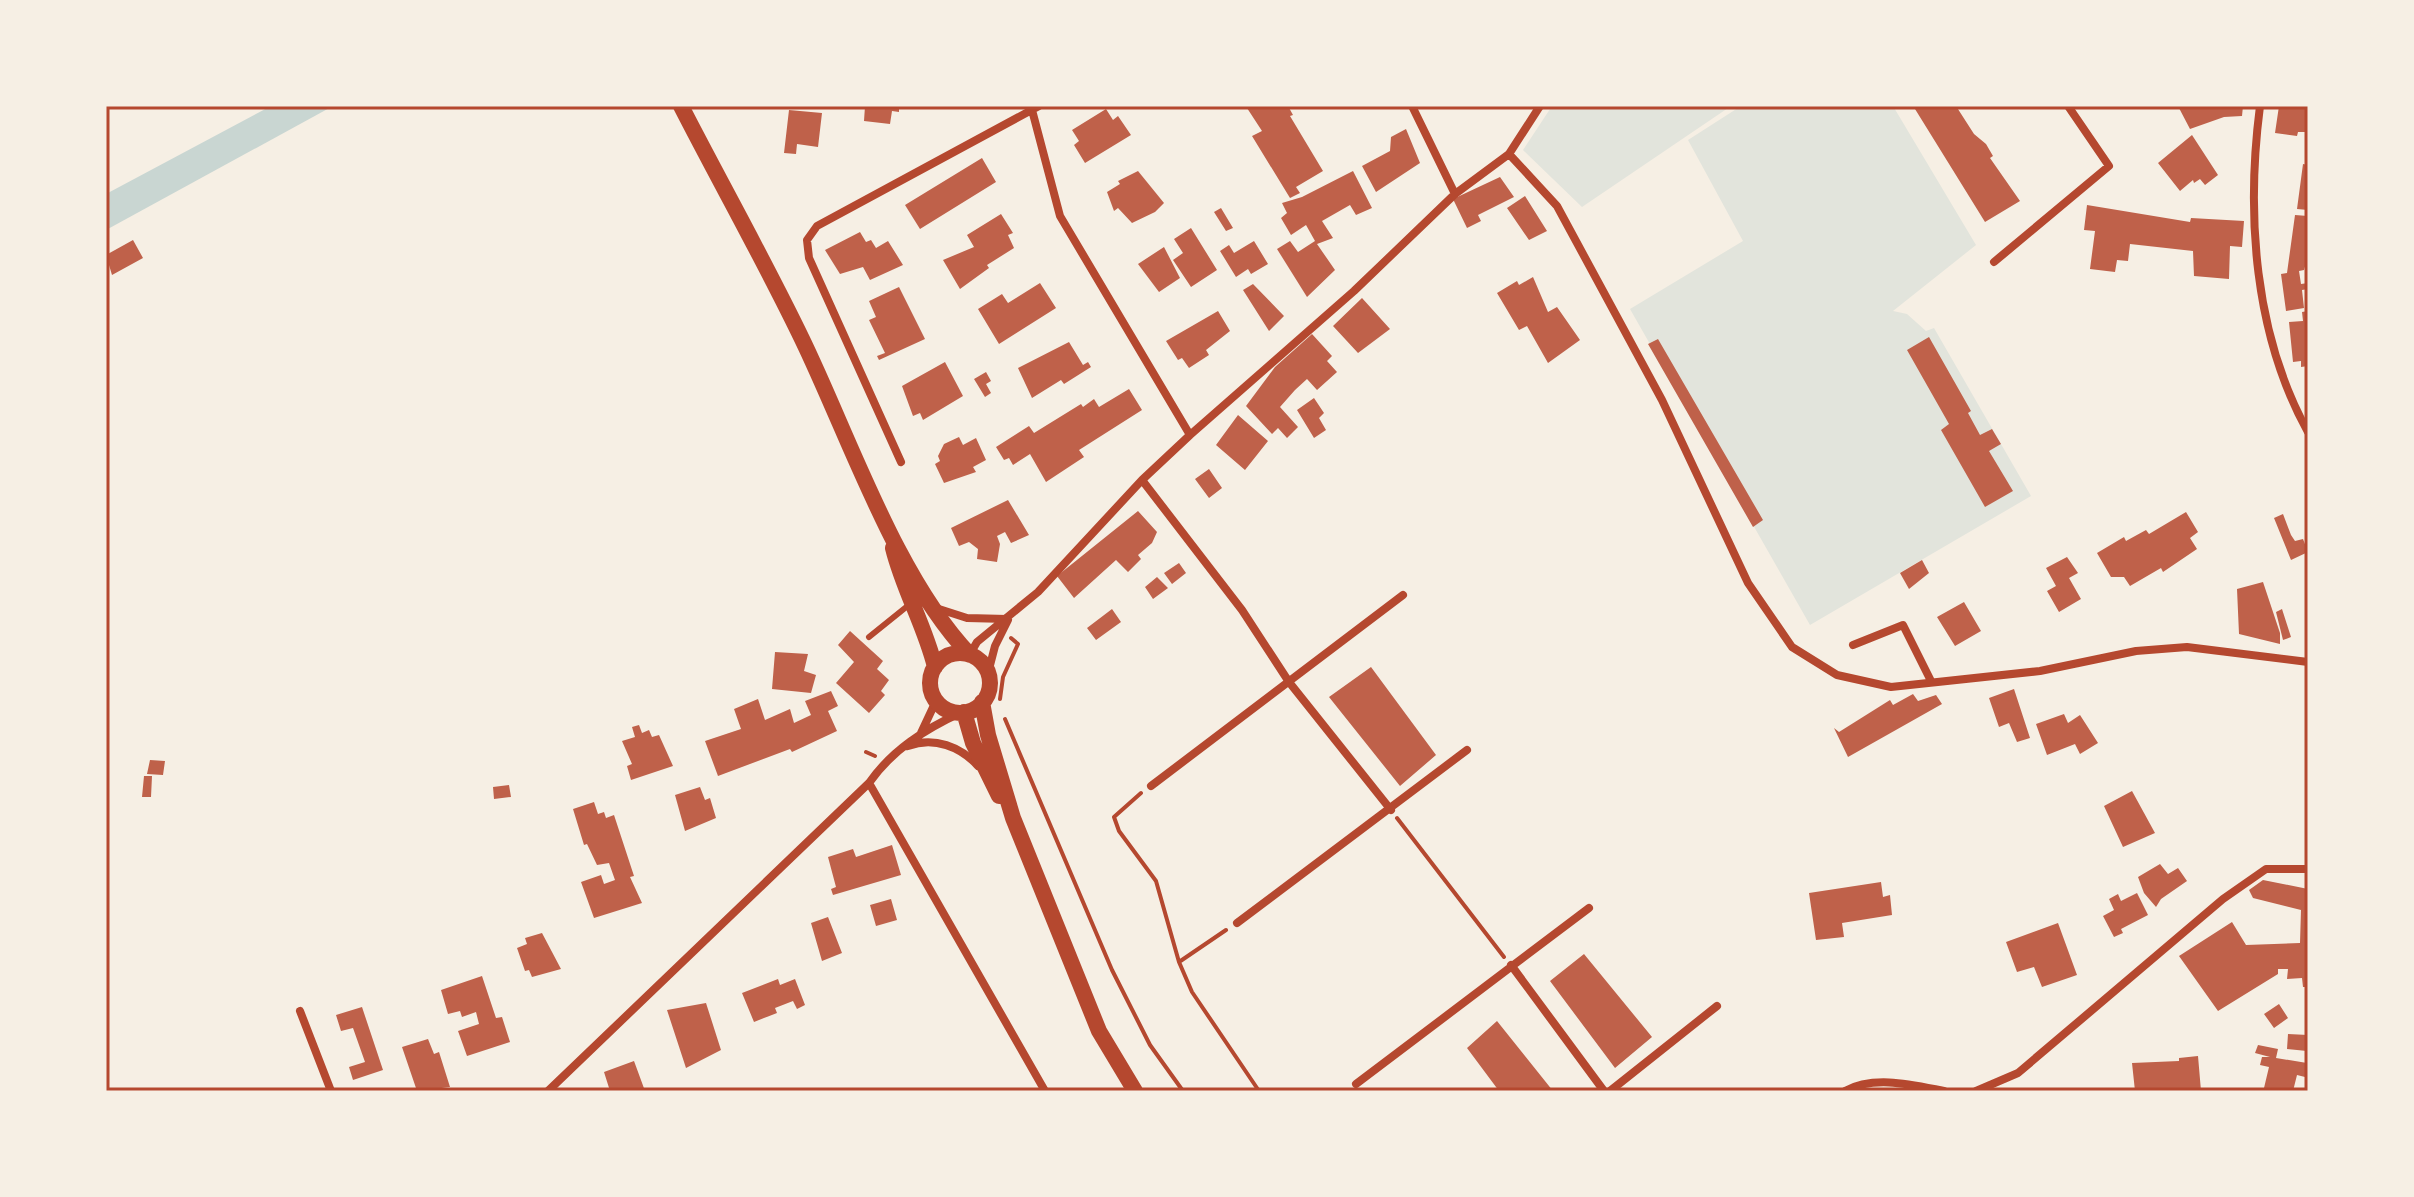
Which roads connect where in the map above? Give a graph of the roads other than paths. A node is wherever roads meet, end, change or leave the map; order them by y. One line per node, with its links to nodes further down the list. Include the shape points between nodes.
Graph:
1 (681, 106): 14 (main road, via 802,338)
2 (1412, 106): 8 (street)
3 (1540, 106): 7 (street)
4 (2068, 106): 9 (street, via 2109,166)
5 (2260, 106): 10 (street, via 2255,225 2261,293 2273,347)
6 (1036, 108): 11 (street, via 1060,216); 12 (street, via 817,226 807,240 809,258)
7 (1509, 154): 8 (street); 25 (street, via 1557,206 1662,400 1748,583 1792,647 1837,675 1891,687)
8 (1455, 194): 11 (street)
9 (1994, 262)
10 (2308, 432)
11 (1190, 435): 13 (street)
12 (901, 462)
13 (1142, 480): 18 (street); 26 (street, via 1224,585)
14 (888, 527): 16 (main road); 17 (main road)
15 (1403, 595): 26 (street)
16 (912, 603): 17 (lane); 19 (lane); 23 (main road)
17 (933, 606): 18 (street, via 967,618); 21 (main road, via 944,628)
18 (1008, 619): 21 (street, via 977,642); 24 (street)
19 (869, 637)
20 (1853, 645): 25 (street, via 1903,625)
21 (970, 655): 23 (main road, via 950,655); 24 (main road)
22 (2308, 662): 25 (street, via 2187,647 2136,651 2040,671)
23 (935, 667): 27 (main road, via 930,684)
24 (988, 673): 28 (main road)
25 (1931, 681)
26 (1289, 682): 35 (street); 36 (street)
27 (936, 701): 29 (main road); 30 (street)
28 (991, 703): 29 (main road); 37 (main road, via 988,735)
29 (963, 712): 30 (street); 33 (main road)
30 (920, 734): 31 (street)
31 (900, 749): 33 (street, via 917,742 945,744 964,751); 34 (street)
32 (1467, 750): 36 (street)
33 (986, 774): 37 (main road)
34 (869, 783): 46 (street); 47 (street)
35 (1151, 786)
36 (1391, 810): 40 (street)
37 (1013, 818): 48 (main road, via 1099,1031)
38 (2308, 869): 52 (street, via 2266,869 2223,899 2018,1073)
39 (1589, 908): 41 (street)
40 (1237, 923)
41 (1511, 965): 44 (street); 49 (street)
42 (1717, 1006): 49 (street)
43 (300, 1011): 45 (street)
44 (1356, 1084)
45 (331, 1091)
46 (548, 1091)
47 (1045, 1091)
48 (1135, 1091)
49 (1607, 1091)
50 (1845, 1091): 51 (street, via 1856,1085 1900,1083)
51 (1944, 1091)
52 (1976, 1091)

